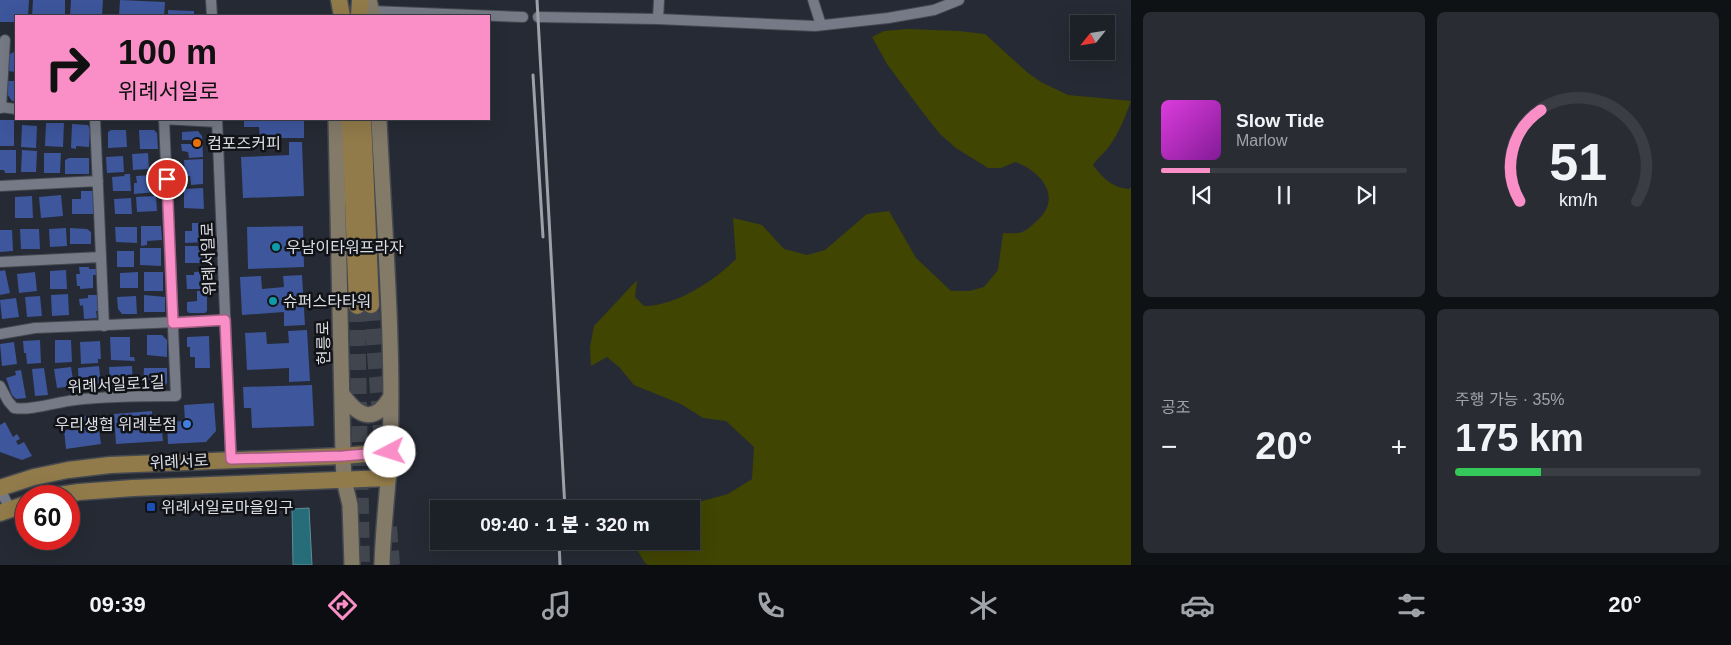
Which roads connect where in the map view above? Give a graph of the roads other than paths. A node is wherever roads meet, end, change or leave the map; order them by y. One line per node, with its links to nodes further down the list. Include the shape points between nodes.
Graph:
1 (211, 0): 8 (street)
2 (338, 0): 9 (main road); 10 (main road)
3 (360, 0): 7 (main road)
4 (659, 0): 15 (street)
5 (813, 0): 16 (street)
6 (959, 0): 16 (street, via 934,10)
7 (368, 11): 11 (street)
8 (212, 15)
9 (336, 15)
10 (342, 15)
11 (471, 15)
12 (490, 16): 13 (street)
13 (523, 17)
14 (538, 17): 15 (street)
15 (658, 19): 16 (street)
16 (821, 25)
17 (2, 40): 18 (street); 19 (street)
18 (15, 41)
19 (0, 108): 20 (street)
20 (15, 109)
21 (95, 120): 28 (street)
22 (164, 120): 33 (street, 위례서일로1길)
23 (217, 120): 32 (street, 위례서일로)
24 (336, 120): 37 (main road, 헌릉로)
25 (350, 120): 26 (main road, via 364,305)
26 (363, 120)
27 (379, 120): 38 (main road)
28 (98, 181): 29 (street); 30 (street)
29 (0, 186)
30 (101, 257): 31 (street); 34 (street)
31 (0, 262)
32 (225, 320): 33 (street); 41 (street, 위례서일로)
33 (173, 323): 34 (street); 36 (street, 위례서일로1길, via 176,396 92,398 22,410 14,408)
34 (104, 326): 35 (street, via 35,328)
35 (0, 334)
36 (0, 386)
37 (342, 394): 38 (main road, via 352,408 366,415 384,407); 40 (main road, 헌릉로)
38 (390, 398): 39 (main road)
39 (390, 452): 40 (main road, 위례서로); 42 (main road)
40 (343, 456): 41 (main road, 위례서로); 43 (main road, 헌릉로)
41 (231, 459): 44 (main road, 위례서로, via 85,468 34,477)
42 (388, 478): 43 (main road, 위례서로); 48 (main road)
43 (344, 480): 45 (main road, 위례서로); 47 (main road, 헌릉로, via 350,506)
44 (0, 488): 46 (street)
45 (80, 492)
46 (5, 511)
47 (352, 565)
48 (382, 565)

